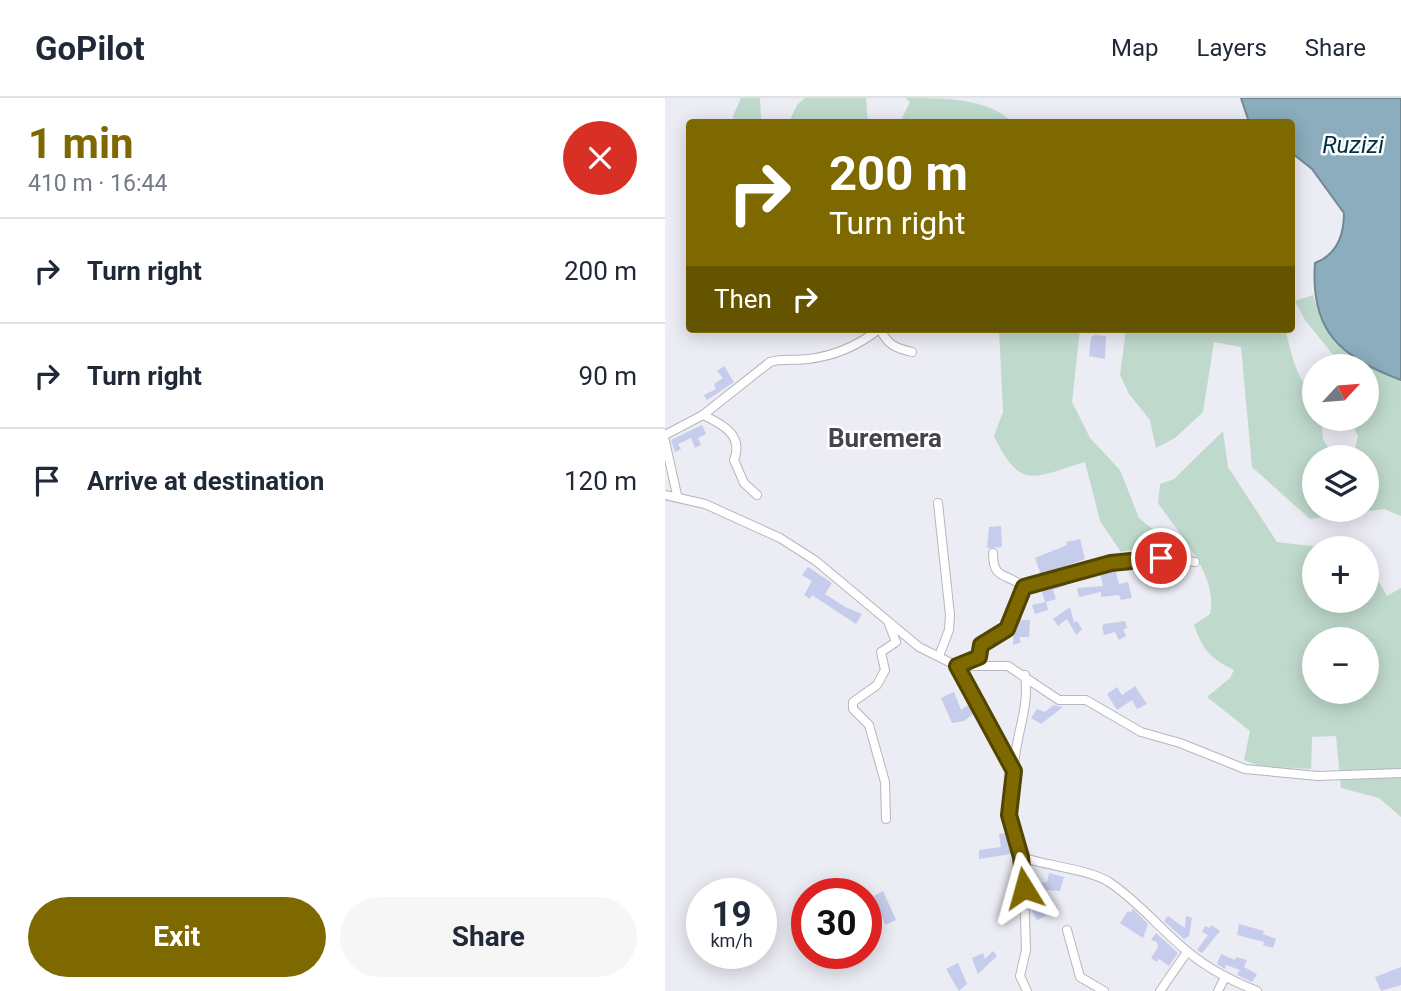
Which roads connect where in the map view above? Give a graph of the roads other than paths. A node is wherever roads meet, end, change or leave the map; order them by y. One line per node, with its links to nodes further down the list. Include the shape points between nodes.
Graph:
1 (875, 333): 4 (street, via 862,343 811,359 770,362)
2 (882, 333): 3 (street, via 895,348)
3 (912, 352)
4 (703, 415): 5 (street); 9 (street, via 727,427 735,440 734,460 744,483)
5 (665, 435)
6 (665, 441): 8 (street)
7 (665, 495): 8 (street)
8 (677, 495): 14 (street, via 780,538)
9 (757, 495)
10 (938, 503): 15 (street, via 950,615)
11 (993, 552): 13 (street, via 998,574)
12 (1195, 562): 13 (street, via 1133,558)
13 (1024, 587): 16 (street, via 1007,629 981,645 979,657)
14 (888, 622): 15 (street, via 919,647); 20 (street, via 896,642 881,652 885,670 877,685 853,702 853,709 869,725 885,782)
15 (939, 656): 16 (street)
16 (957, 666): 17 (street, via 997,664); 18 (street)
17 (1024, 674): 18 (street, via 1028,695); 19 (street, via 1059,700 1086,699 1141,732 1245,769 1318,776)
18 (1014, 771): 21 (street, via 1009,815)
19 (1401, 773)
20 (886, 819)
21 (1021, 857): 23 (street, via 1111,883); 25 (street, via 1026,950 1020,976)
22 (1067, 930): 26 (street, via 1080,977)
23 (1187, 952): 24 (street); 27 (street)
24 (1225, 977): 28 (street); 29 (street)
25 (1027, 991)
26 (1104, 991)
27 (1160, 991)
28 (1218, 991)
29 (1257, 991)

